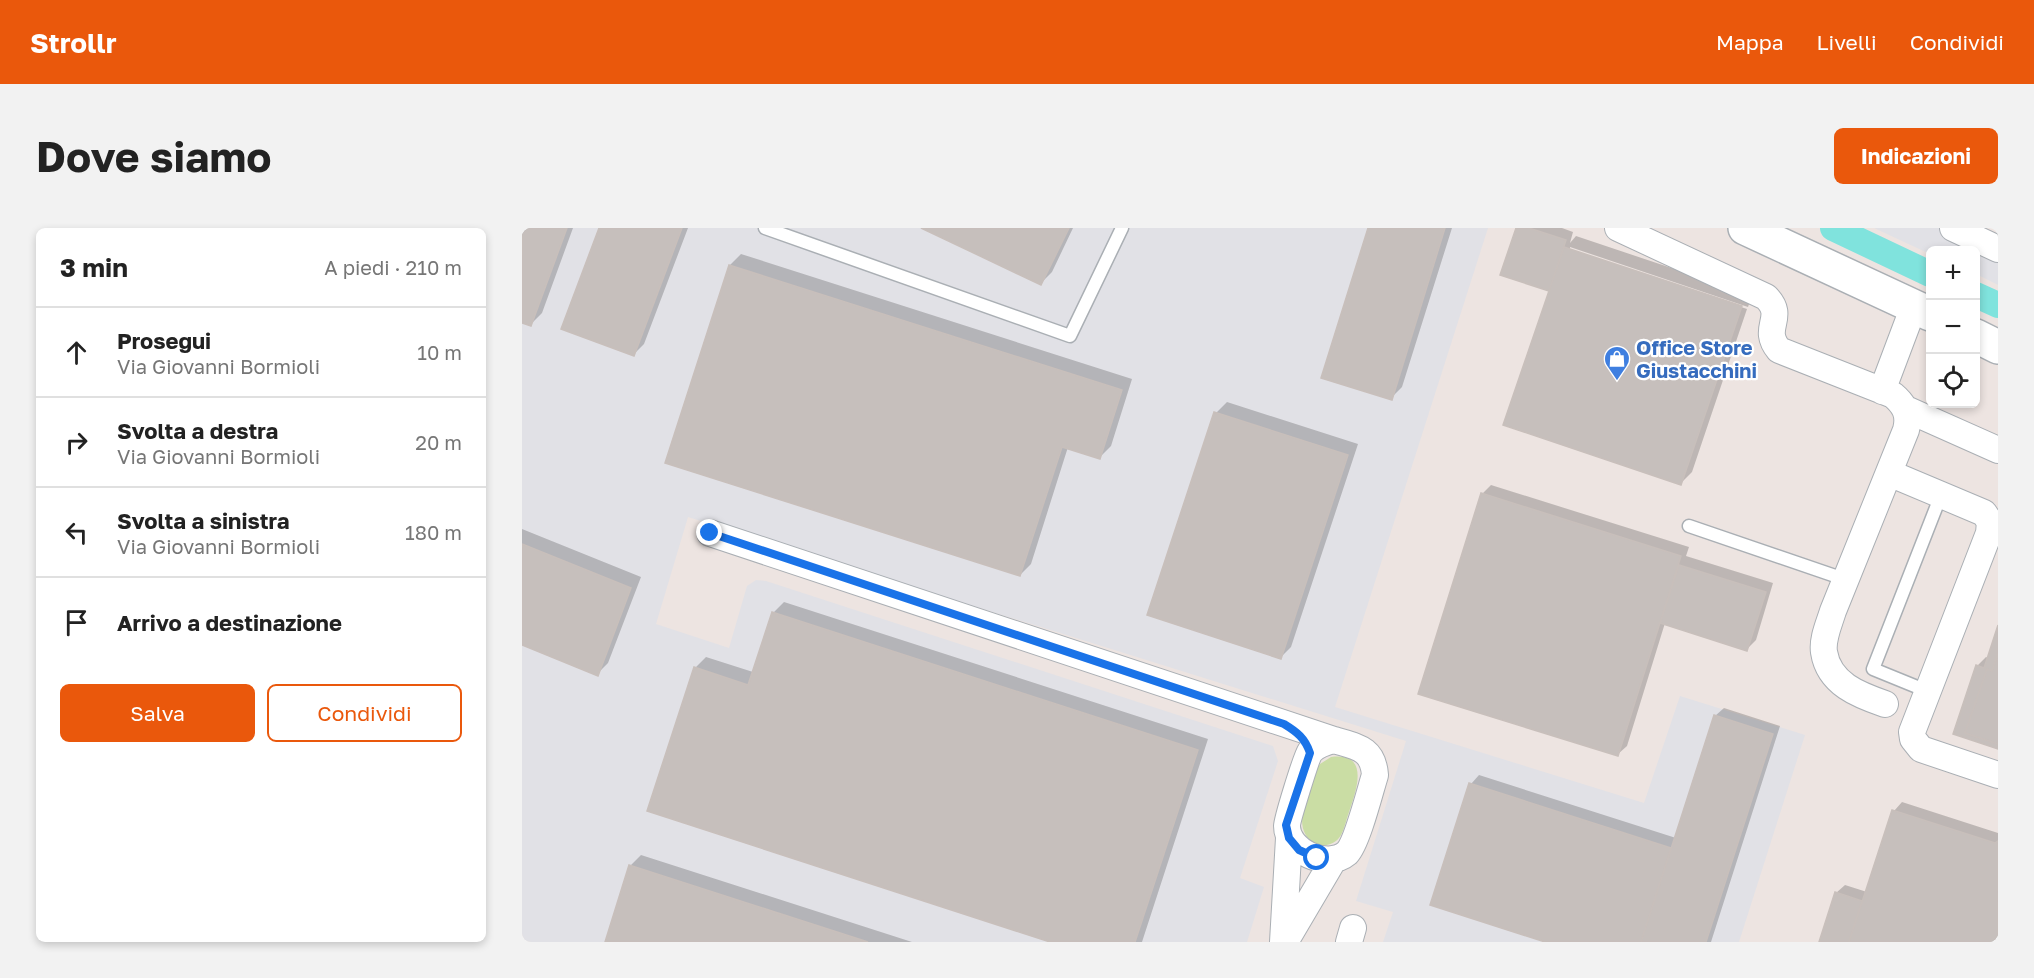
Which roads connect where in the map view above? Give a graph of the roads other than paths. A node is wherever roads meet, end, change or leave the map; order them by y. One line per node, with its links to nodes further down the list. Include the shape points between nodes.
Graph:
1 (765, 228): 2 (lane, via 1070,336)
2 (1122, 228)
3 (1618, 228): 10 (street, via 1766,297 1776,313 1770,333 1779,350)
4 (1745, 228): 7 (main road)
5 (1953, 228): 6 (street)
6 (1998, 249)
7 (1922, 310): 10 (street)
8 (1980, 338): 9 (main road)
9 (1998, 347)
10 (1882, 391): 11 (street, via 1901,401)
11 (1906, 409): 12 (street); 13 (street, via 1906,430)
12 (1998, 450)
13 (1889, 473): 14 (street); 17 (street)
14 (1941, 495): 18 (street, via 1984,513 1990,527); 18 (lane, via 1873,669)
15 (1689, 526): 17 (lane)
16 (710, 533): 20 (street)
17 (1847, 580): 19 (street, via 1824,652 1831,671 1843,685)
18 (1927, 691): 23 (street, via 1912,732 1916,745)
19 (1885, 704)
20 (1284, 724): 21 (street); 22 (street, via 1298,733)
21 (1334, 740): 22 (street); 25 (street, via 1362,748 1374,764 1375,776 1353,842 1347,852)
22 (1310, 753): 24 (street, via 1286,825)
23 (1998, 775)
24 (1289, 838): 25 (street, via 1299,850 1317,858); 26 (street)
25 (1335, 859): 26 (street)
26 (1284, 942)

